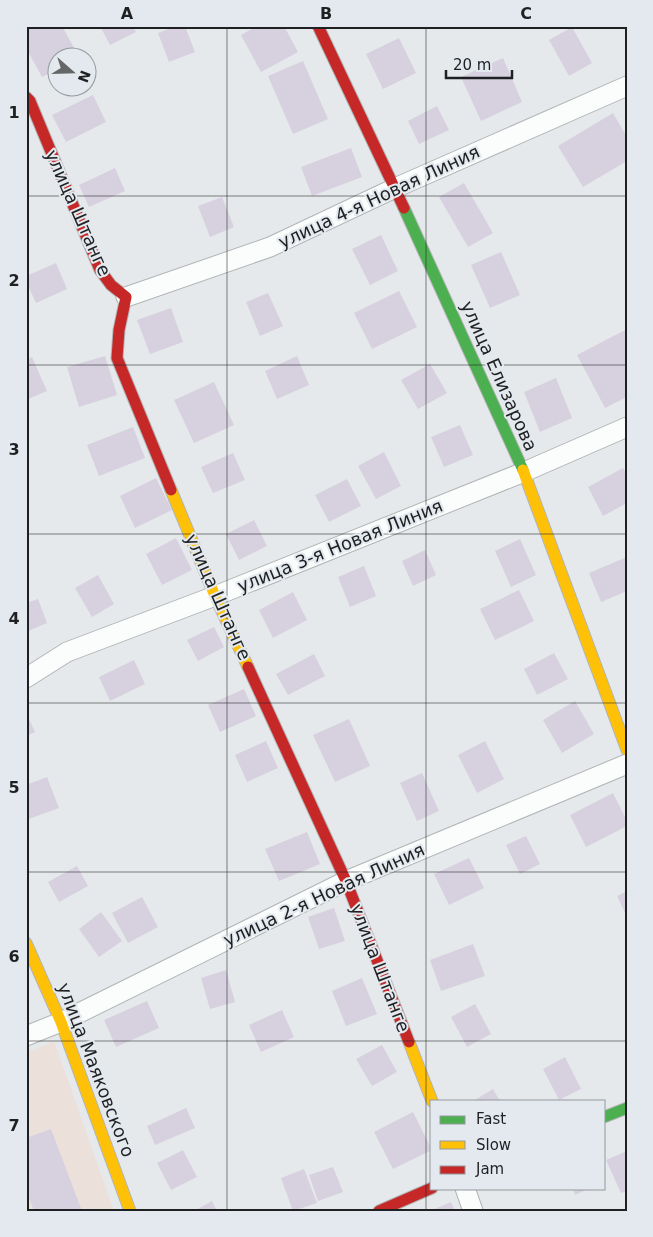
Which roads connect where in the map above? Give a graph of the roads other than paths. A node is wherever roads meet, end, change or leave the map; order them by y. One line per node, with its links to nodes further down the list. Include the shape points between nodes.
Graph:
1 (318, 26): 4 (street, улица Елизарова)
2 (627, 86): 4 (street, улица 4-я Новая Линия)
3 (26, 98): 5 (street, улица Штанге, via 100,270 111,285)
4 (395, 188): 5 (street, улица 4-я Новая Линия, via 270,247); 7 (street, улица Елизарова)
5 (126, 296): 8 (street, улица Штанге, via 117,358)
6 (627, 427): 7 (street, улица 3-я Новая Линия)
7 (524, 472): 8 (street, улица 3-я Новая Линия); 10 (street, улица Елизарова)
8 (215, 596): 9 (street, улица 3-я Новая Линия, via 67,652); 12 (street, улица Штанге)
9 (26, 678)
10 (627, 750)
11 (627, 764): 12 (street, улица 2-я Новая Линия)
12 (346, 880): 14 (street, улица 2-я Новая Линия); 16 (street, улица Штанге)
13 (26, 943): 14 (street, улица Маяковского)
14 (61, 1022): 15 (street, улица 2-я Новая Линия); 21 (street, улица Маяковского)
15 (26, 1036)
16 (432, 1100)
17 (627, 1108): 18 (street)
18 (606, 1116)
19 (430, 1189): 22 (street)
20 (466, 1190): 23 (street)
21 (130, 1211)
22 (379, 1211)
23 (473, 1211)

